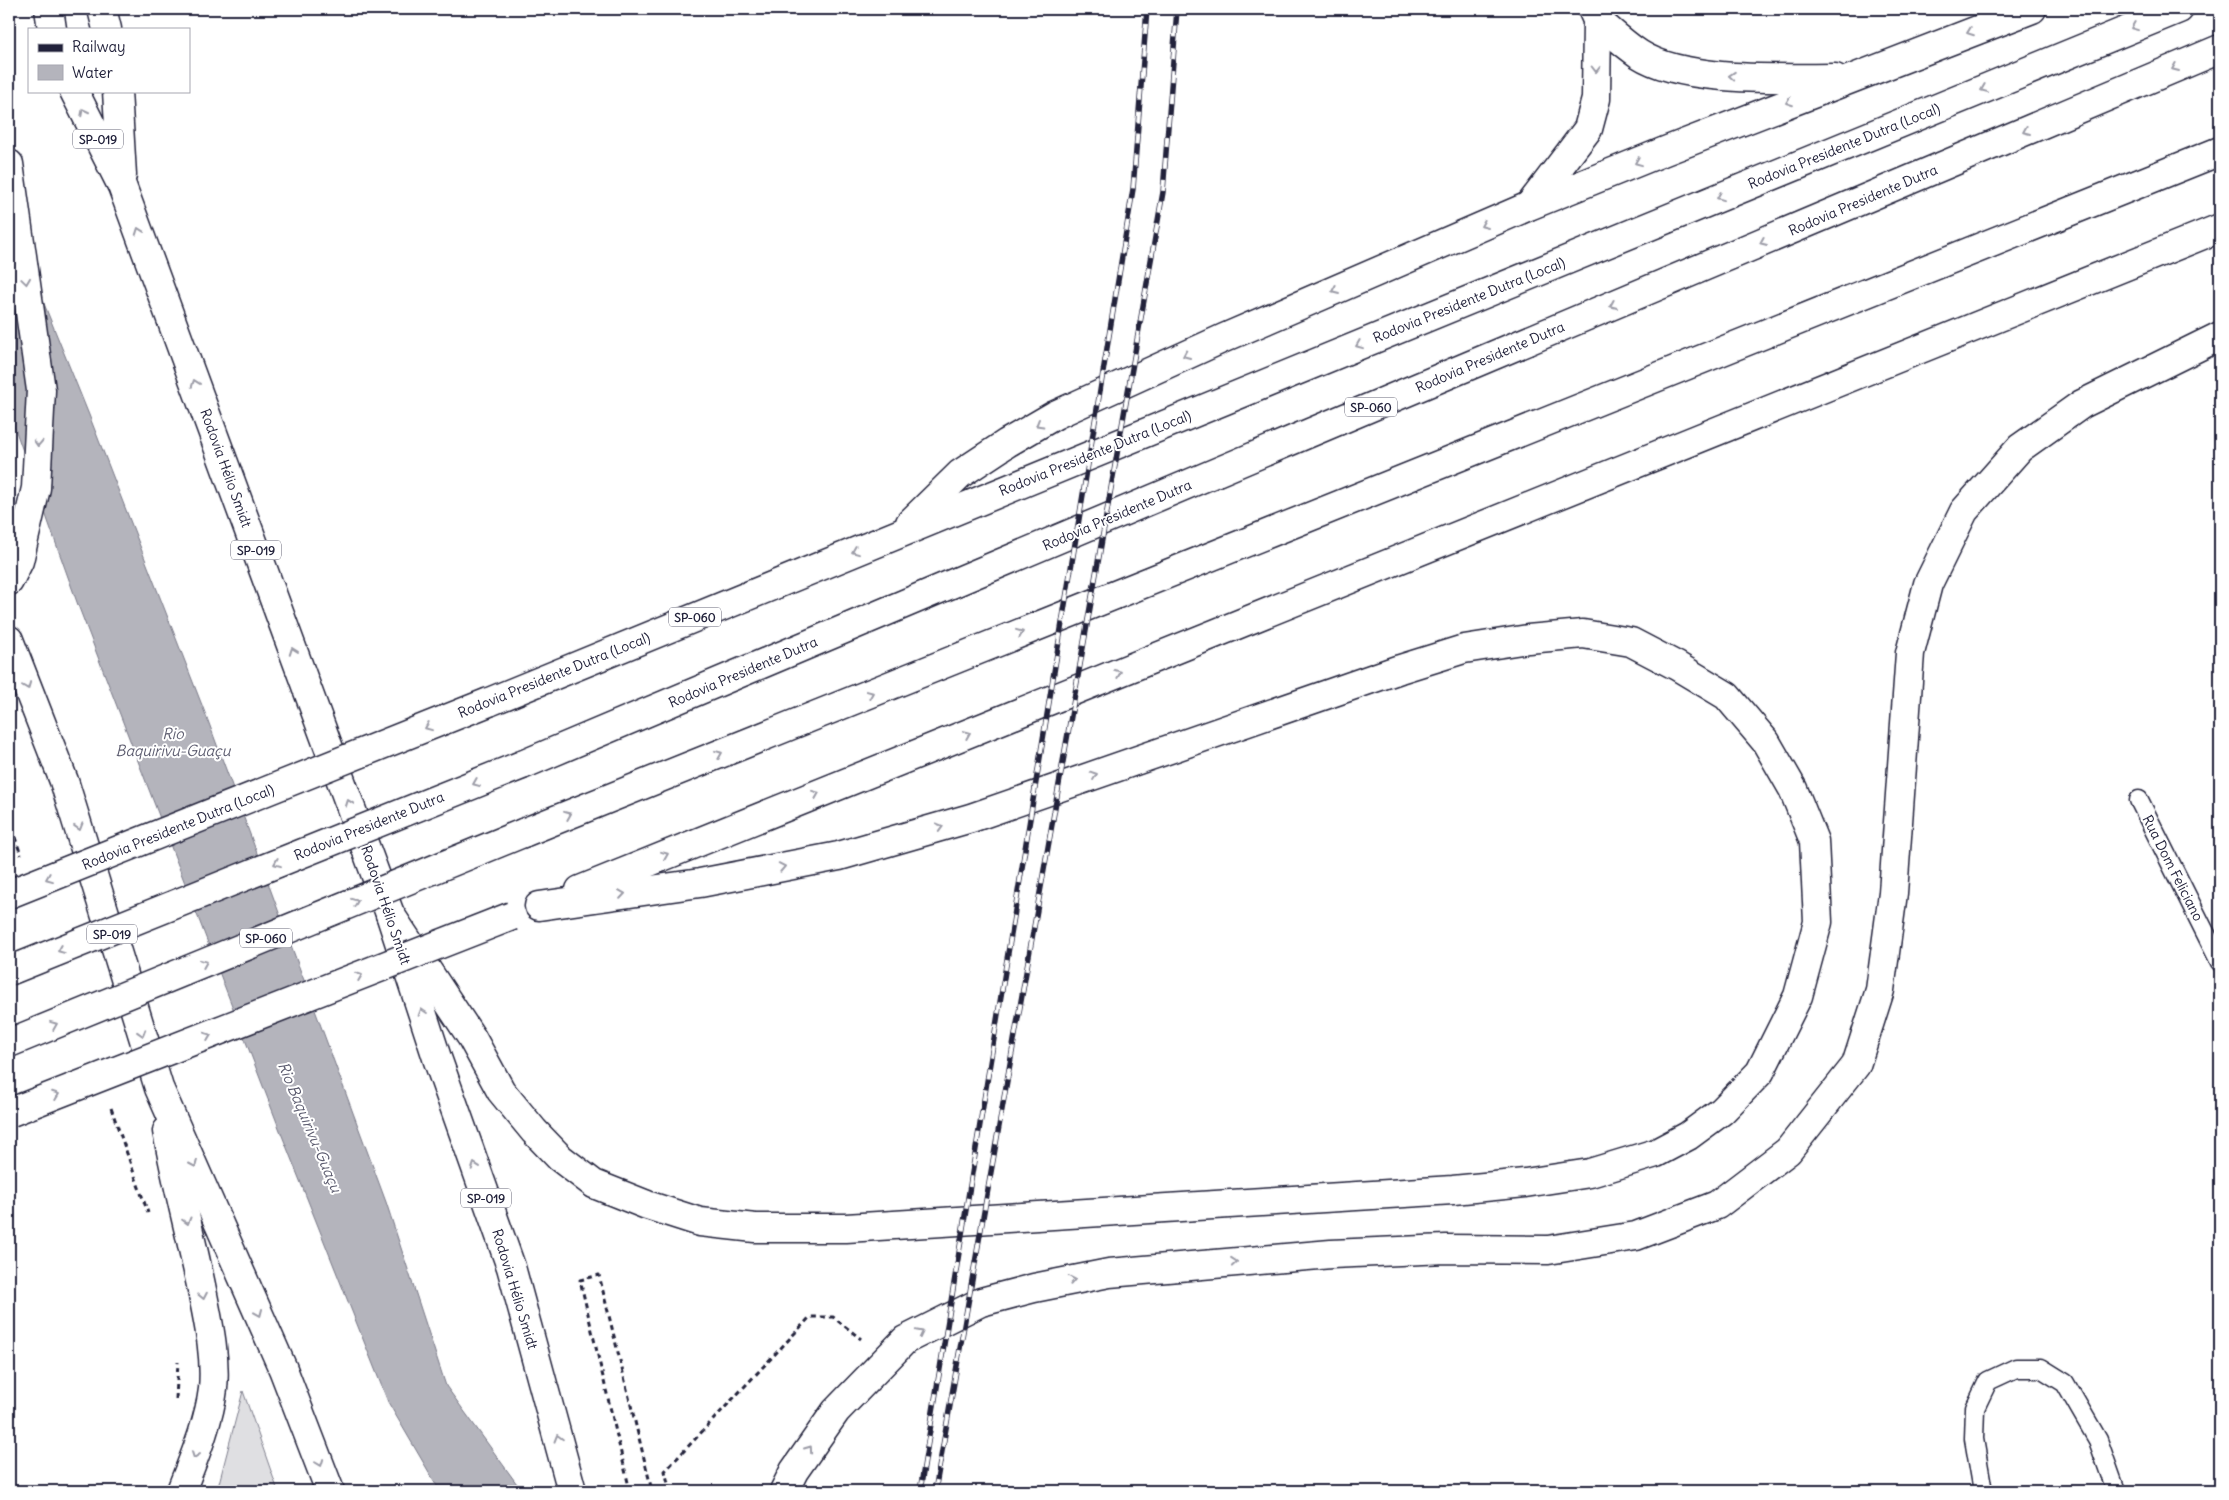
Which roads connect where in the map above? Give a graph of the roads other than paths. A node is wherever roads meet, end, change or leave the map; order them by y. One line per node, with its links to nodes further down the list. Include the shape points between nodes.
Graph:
1 (49, 9): 6 (highway)
2 (102, 9): 7 (highway)
3 (2032, 9): 9 (highway, one-way to 9)
4 (2179, 9): 18 (highway, Rodovia Presidente Dutra (Local) / SP-060, one-way to 18)
5 (1594, 14): 9 (highway, one-way to 5, via 1760,78 1692,71 1658,63 1639,54); 15 (highway, one-way to 15, via 1596,99 1588,129)
6 (52, 28)
7 (107, 28)
8 (2220, 49): 26 (highway, Rodovia Presidente Dutra / SP-060, one-way to 26, bridge, via 522,765)
9 (1851, 78): 15 (highway, one-way to 15)
10 (75, 92): 14 (highway, Rodovia Hélio Smidt / SP-019, one-way to 10)
11 (117, 92): 14 (highway, Rodovia Hélio Smidt / SP-019)
12 (2220, 151): 27 (highway, SP-060, one-way to 12, bridge, via 523,833)
13 (9, 164): 19 (highway, one-way to 19, via 41,390 36,488 19,561)
14 (122, 186): 24 (highway, Rodovia Hélio Smidt / SP-019, one-way to 14)
15 (1529, 206): 18 (highway, one-way to 18, via 1054,415 960,474)
16 (2220, 228): 23 (highway, one-way to 16)
17 (2220, 336): 33 (highway, one-way to 17, via 794,1471 836,1411 905,1340 981,1302 1109,1273 1341,1254 1446,1249 1548,1250 1636,1236 1717,1205 1788,1151 1856,1065 1880,990 1893,893 1910,653 1928,584 1964,511 2020,448 2082,404)
18 (900, 532): 22 (highway, Rodovia Presidente Dutra (Local) / SP-060, one-way to 22, bridge, via 489,702)
19 (9, 581)
20 (9, 640): 28 (highway, SP-019, one-way to 28, via 64,781)
21 (2138, 800): 25 (lane, Rua Dom Feliciano)
22 (9, 894)
23 (539, 906): 24 (highway, one-way to 24, via 700,883 839,856 971,818 1400,668 1464,649 1583,634 1631,642 1678,666 1727,696 1766,742 1793,789 1814,841 1818,922 1798,996 1760,1072 1722,1111 1688,1136 1656,1152 1590,1173 1453,1190 846,1228 755,1228 700,1222 647,1205 594,1184 560,1158 501,1091 472,1038); 29 (highway, one-way to 23, bridge)
24 (390, 914): 30 (highway, Rodovia Hélio Smidt / SP-019, one-way to 24, via 510,1267)
25 (2220, 962)
26 (9, 971)
27 (9, 1044)
28 (159, 1088): 31 (highway, one-way to 31, via 211,1338 212,1389 200,1442); 32 (highway, SP-019, one-way to 32, via 283,1369)
29 (10, 1113)
30 (572, 1488)
31 (181, 1491)
32 (330, 1491)
33 (784, 1491)
34 (1983, 1491): 35 (lane, via 1974,1438 1975,1408 1988,1382 2016,1368 2041,1368 2065,1383 2098,1440)
35 (2116, 1491)

